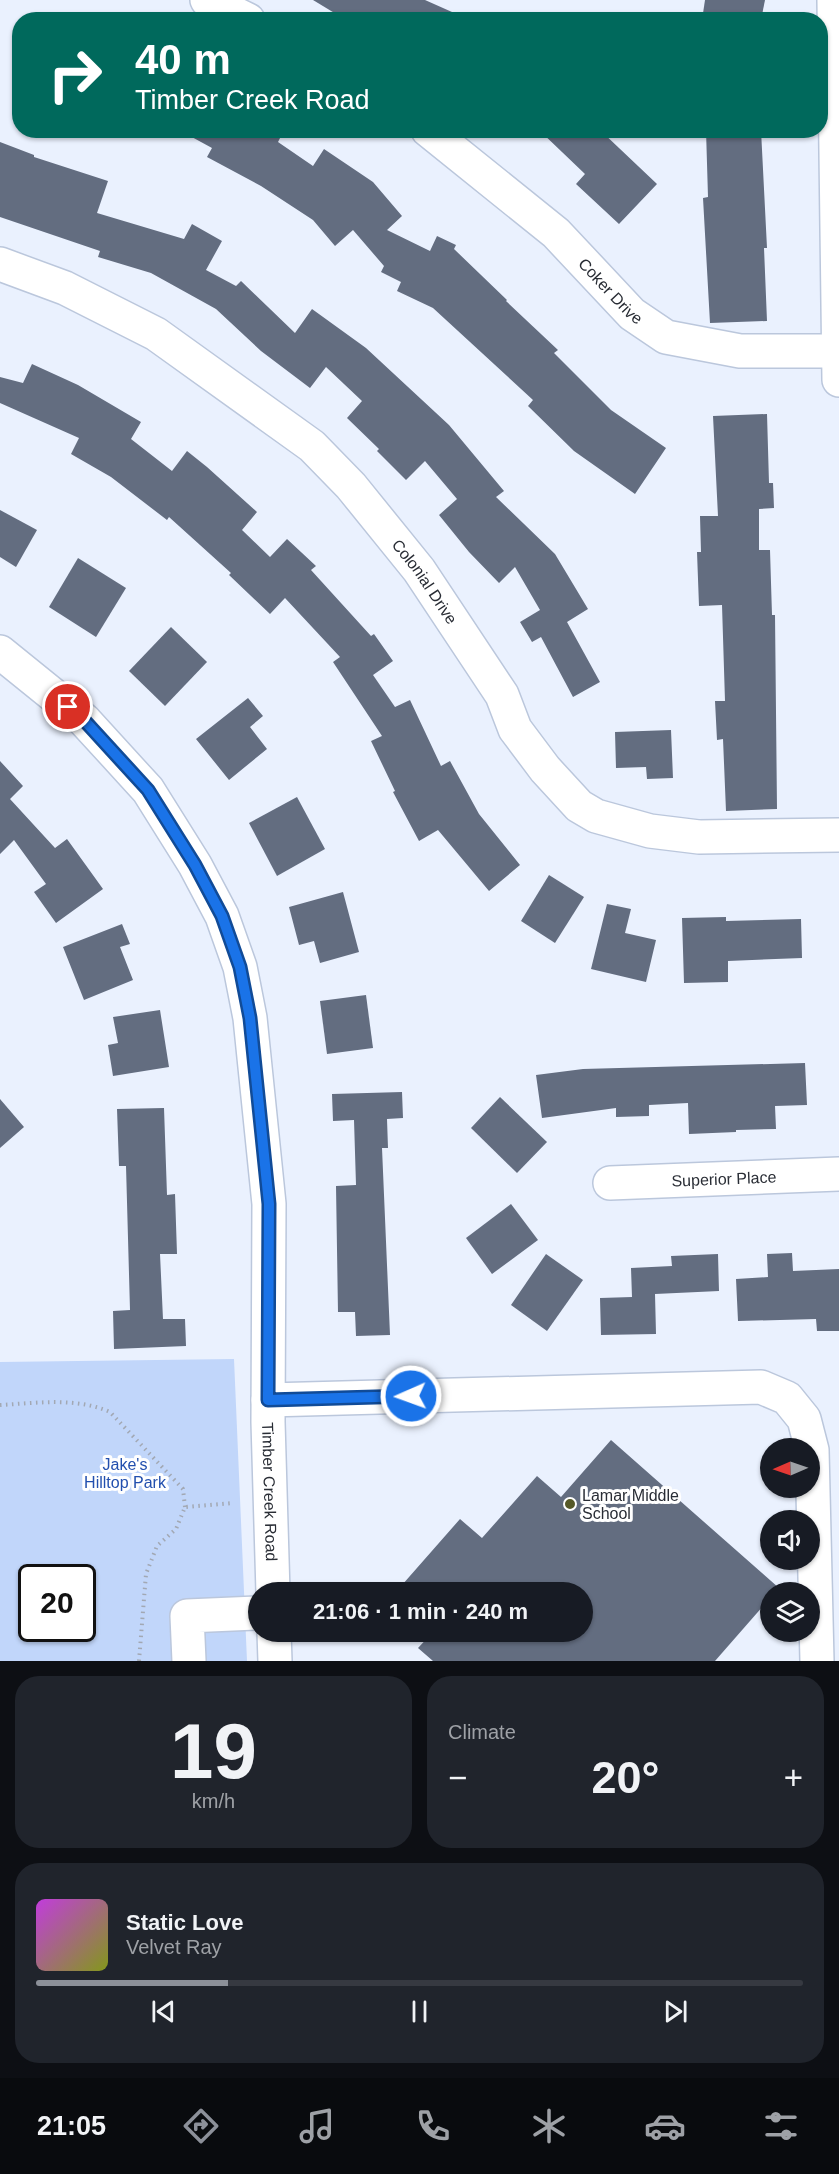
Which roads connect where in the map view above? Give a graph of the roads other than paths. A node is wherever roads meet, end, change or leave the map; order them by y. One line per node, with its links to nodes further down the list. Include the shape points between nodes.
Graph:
1 (207, 0): 3 (street)
2 (834, 0): 6 (street)
3 (232, 12)
4 (438, 138): 6 (street, Coker Drive, via 556,233 632,314 666,337 740,351)
5 (0, 264): 9 (street, Colonial Drive, via 64,288 156,334 312,446 351,486 419,570 502,695 515,729 545,770 579,806 596,816 650,831 699,837)
6 (838, 351): 7 (street)
7 (839, 380)
8 (0, 652): 12 (street, Timber Creek Road, via 84,720 148,790 222,916 240,967 250,1018 269,1204)
9 (839, 835)
10 (839, 1174): 11 (street, Superior Place)
11 (610, 1183)
12 (268, 1400): 13 (street, Timber Creek Road); 18 (street, via 761,1387 787,1398 804,1419 812,1450)
13 (273, 1582)
14 (248, 1613): 16 (street, via 187,1616)
15 (274, 1642): 17 (street)
16 (189, 1661)
17 (274, 1661)
18 (817, 1661)

